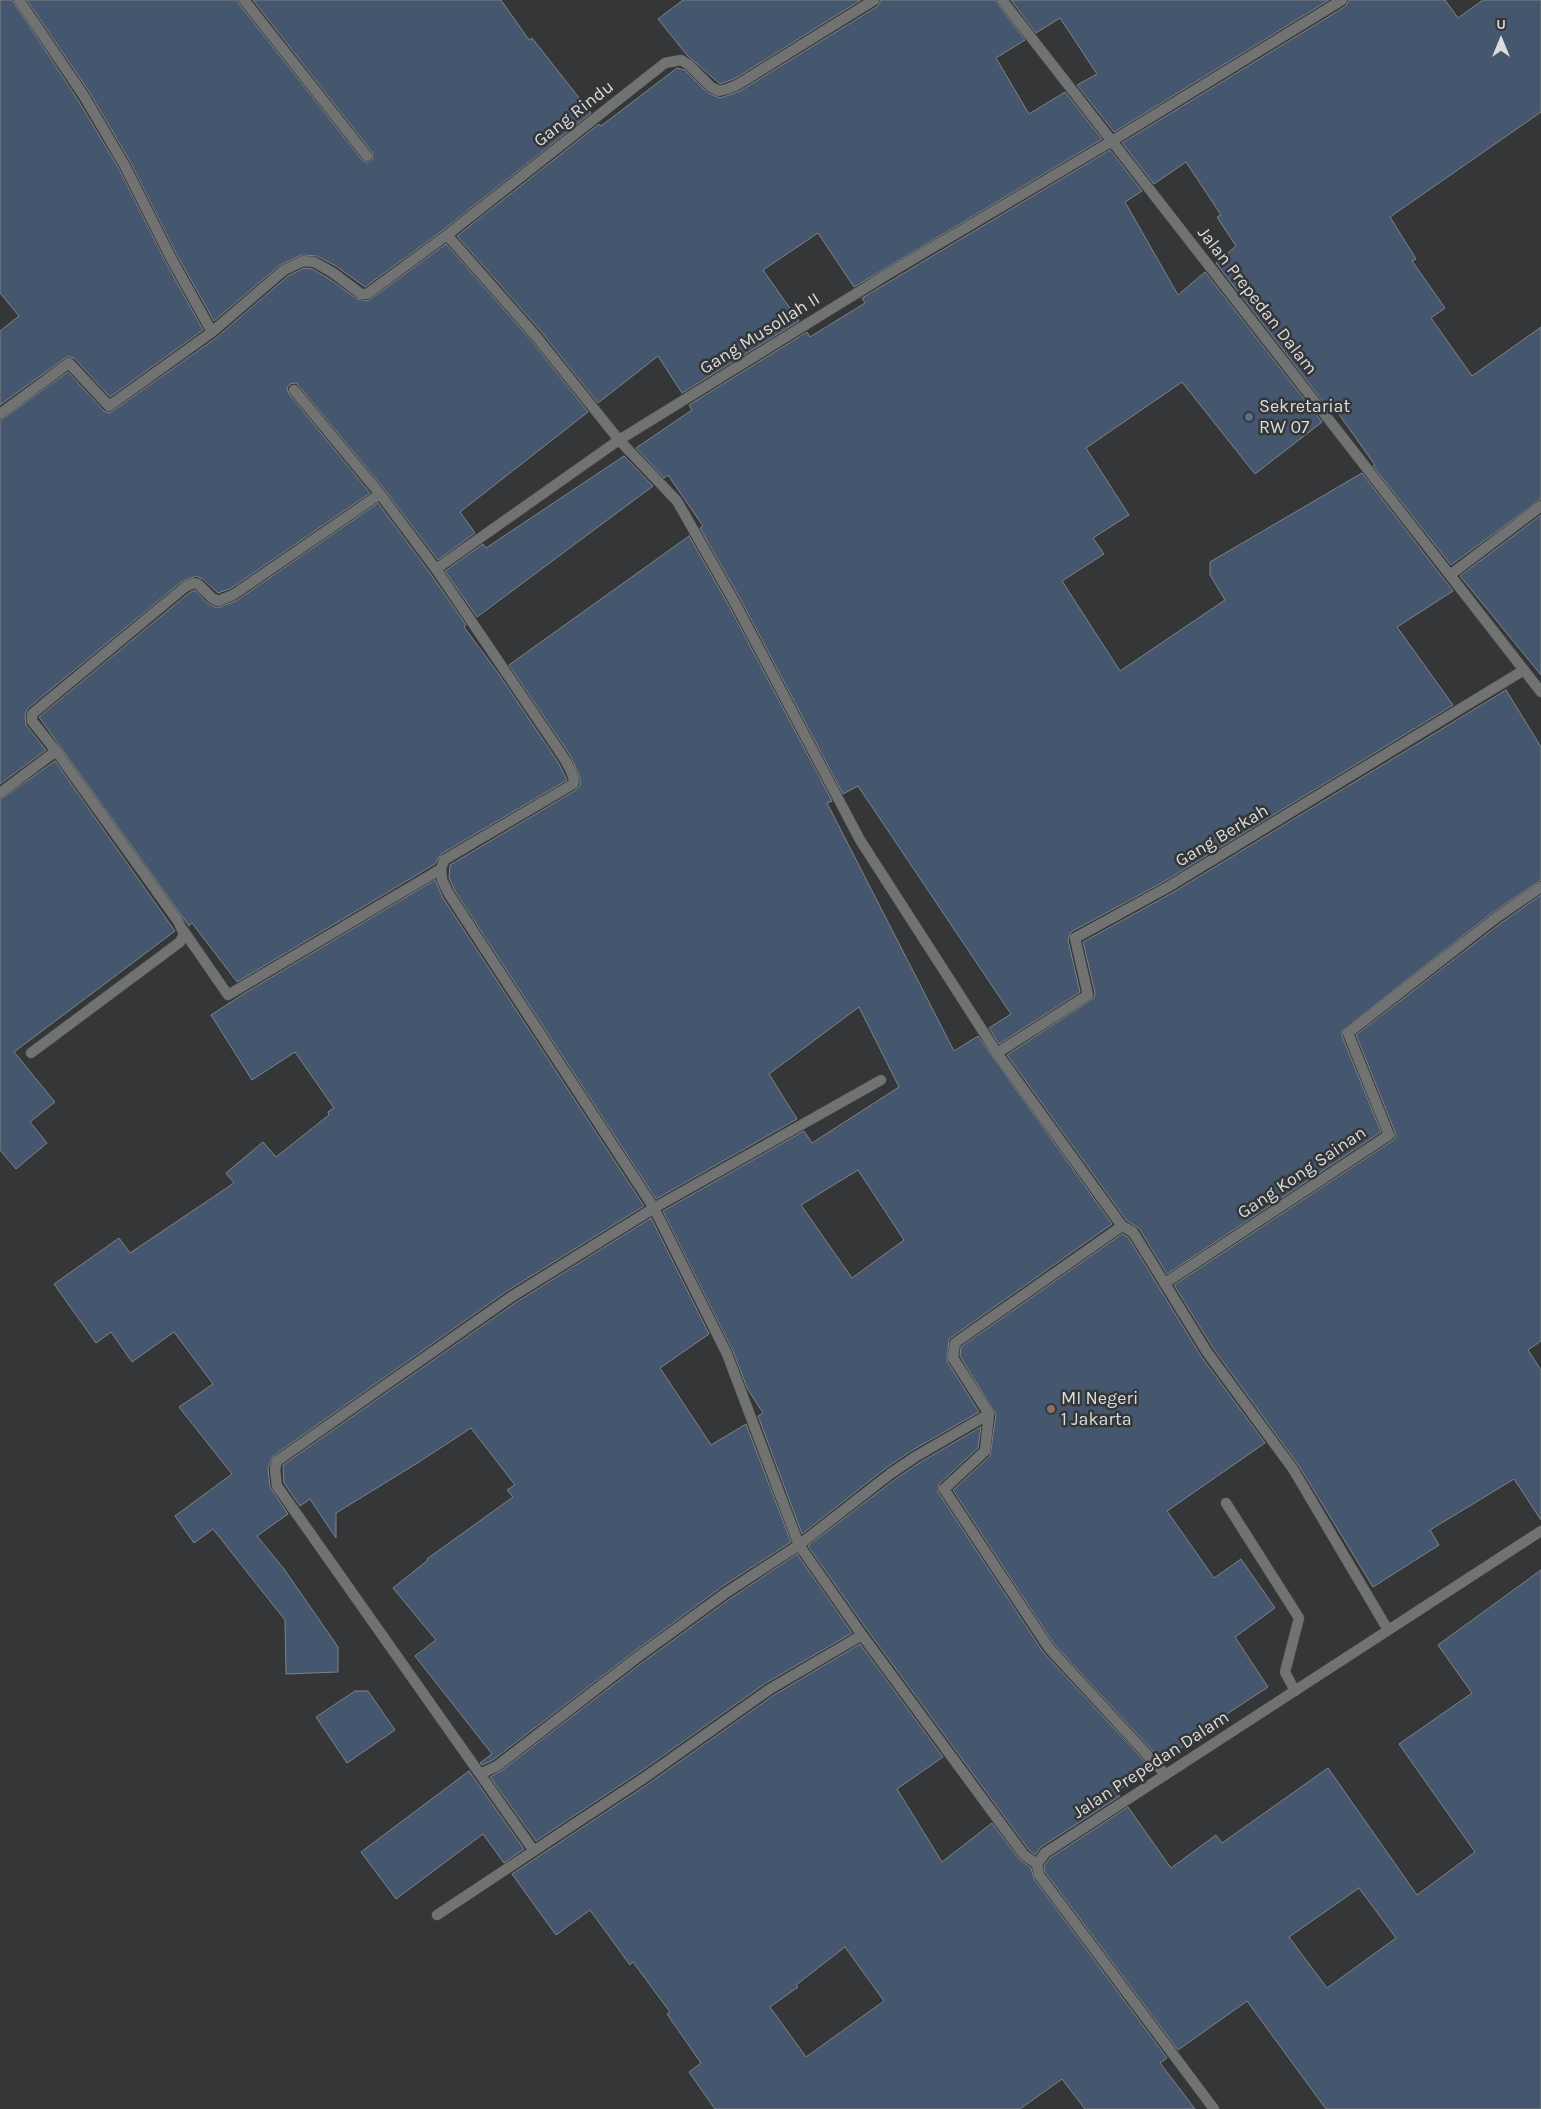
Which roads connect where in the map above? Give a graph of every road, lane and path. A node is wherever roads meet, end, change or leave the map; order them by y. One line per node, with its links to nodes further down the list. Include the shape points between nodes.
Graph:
1 (19, 0): 9 (street, via 84,96 125,166)
2 (244, 0): 7 (street)
3 (874, 0): 8 (street, Gang Rindu, via 727,89 719,91 711,87 681,60 665,63)
4 (1002, 0): 6 (street, Jalan Prepedan Dalam)
5 (1342, 0): 6 (street, Gang Musollah II)
6 (1112, 141): 12 (street, Gang Musollah II, via 891,272); 16 (street, Jalan Prepedan Dalam)
7 (367, 156)
8 (447, 235): 9 (street, Gang Rindu, via 367,294 361,294 314,262 303,261 284,270); 12 (street, via 535,335)
9 (212, 332): 11 (street, via 109,406 69,363)
10 (294, 390): 13 (street)
11 (0, 414)
12 (620, 440): 15 (street, Gang Musollah II); 25 (street, via 677,501 735,603 860,840)
13 (380, 494): 15 (street); 19 (street, via 232,595 218,601 198,584 185,587 35,710 32,721)
14 (1541, 506): 16 (street)
15 (436, 569): 21 (street, via 564,758 574,780 562,791 444,860)
16 (1450, 575): 17 (street, Jalan Prepedan Dalam)
17 (1524, 670): 18 (street, Jalan Prepedan Dalam); 25 (street, Gang Berkah, via 1168,887 1076,938 1088,995)
18 (1541, 692)
19 (56, 751): 20 (street); 23 (street)
20 (0, 793)
21 (441, 869): 23 (street, via 228,994); 27 (street, via 449,894)
22 (1541, 887): 29 (street, Gang Kong Sainan, via 1348,1033 1389,1134)
23 (183, 930): 24 (street, via 180,942)
24 (31, 1054)
25 (997, 1054): 28 (street)
26 (881, 1080): 27 (street)
27 (654, 1208): 33 (street, via 728,1354); 37 (street, via 511,1297 278,1462 275,1469 278,1486)
28 (1122, 1226): 29 (street, via 1133,1232); 30 (street, via 955,1343 953,1358)
29 (1165, 1283): 34 (street, via 1207,1352 1293,1470)
30 (989, 1414): 33 (street, via 890,1474); 38 (street, via 985,1451 944,1489 1049,1648)
31 (1226, 1503): 36 (street, via 1300,1618 1285,1672)
32 (1541, 1531): 34 (street, Jalan Prepedan Dalam)
33 (798, 1544): 35 (street); 37 (street, via 639,1656 497,1766)
34 (1388, 1630): 36 (street, Jalan Prepedan Dalam)
35 (862, 1635): 39 (street, via 770,1689); 40 (street, via 1024,1855)
36 (1295, 1691): 38 (street, Jalan Prepedan Dalam)
37 (480, 1774): 39 (street)
38 (1165, 1774): 40 (street, Jalan Prepedan Dalam, via 1045,1853)
39 (534, 1851): 41 (street)
40 (1037, 1864): 42 (street, via 1039,1876)
41 (437, 1915)
42 (1214, 2109)

